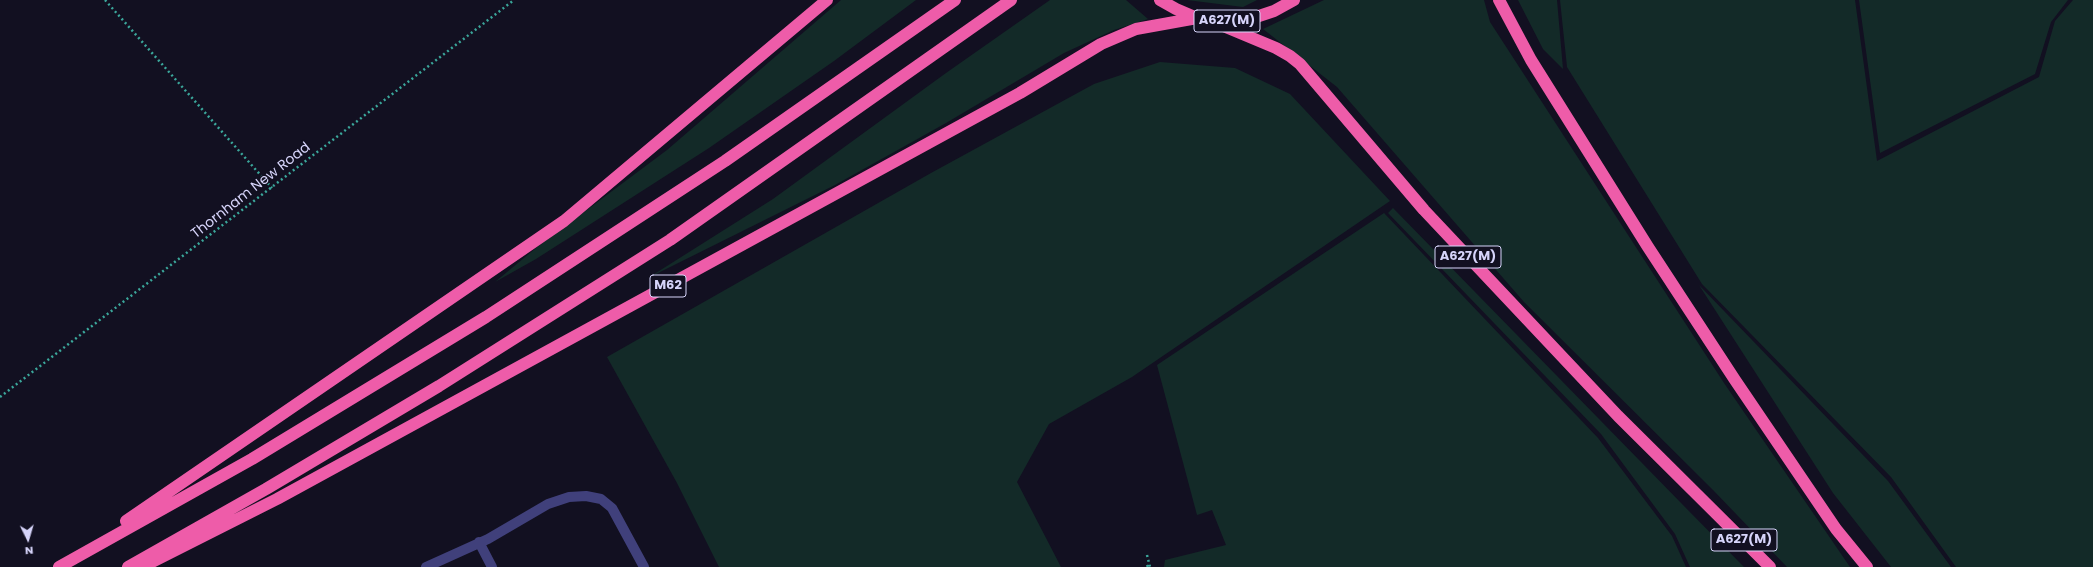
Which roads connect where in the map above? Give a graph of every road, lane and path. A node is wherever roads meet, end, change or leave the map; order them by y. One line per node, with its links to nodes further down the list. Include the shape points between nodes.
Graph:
1 (105, 0): 10 (path)
2 (514, 0): 10 (path, Thornham New Road)
3 (827, 0): 15 (highway, via 564,221)
4 (955, 0): 15 (highway, via 725,161 486,317 252,459)
5 (1011, 0): 16 (highway, M62, via 670,240 439,386 266,489)
6 (1160, 0): 9 (highway, A627(M))
7 (1294, 0): 9 (highway, A627(M), via 1274,11 1253,18 1227,21)
8 (1499, 0): 22 (highway, via 1531,60 1653,253 1836,529)
9 (1203, 19): 17 (highway, M62, via 1136,29 1101,44 1020,93 284,496); 21 (highway, A627(M), via 1271,45 1300,64 1424,210 1618,416)
10 (272, 188): 11 (path, Thornham New Road)
11 (0, 397)
12 (479, 542): 18 (street); 19 (street); 20 (street, via 548,504 569,496 586,496 601,499 612,508)
13 (1147, 555): 14 (path)
14 (1148, 566)
15 (59, 567)
16 (128, 567)
17 (142, 567)
18 (426, 567)
19 (492, 567)
20 (644, 567)
21 (1770, 567)
22 (1867, 567)

